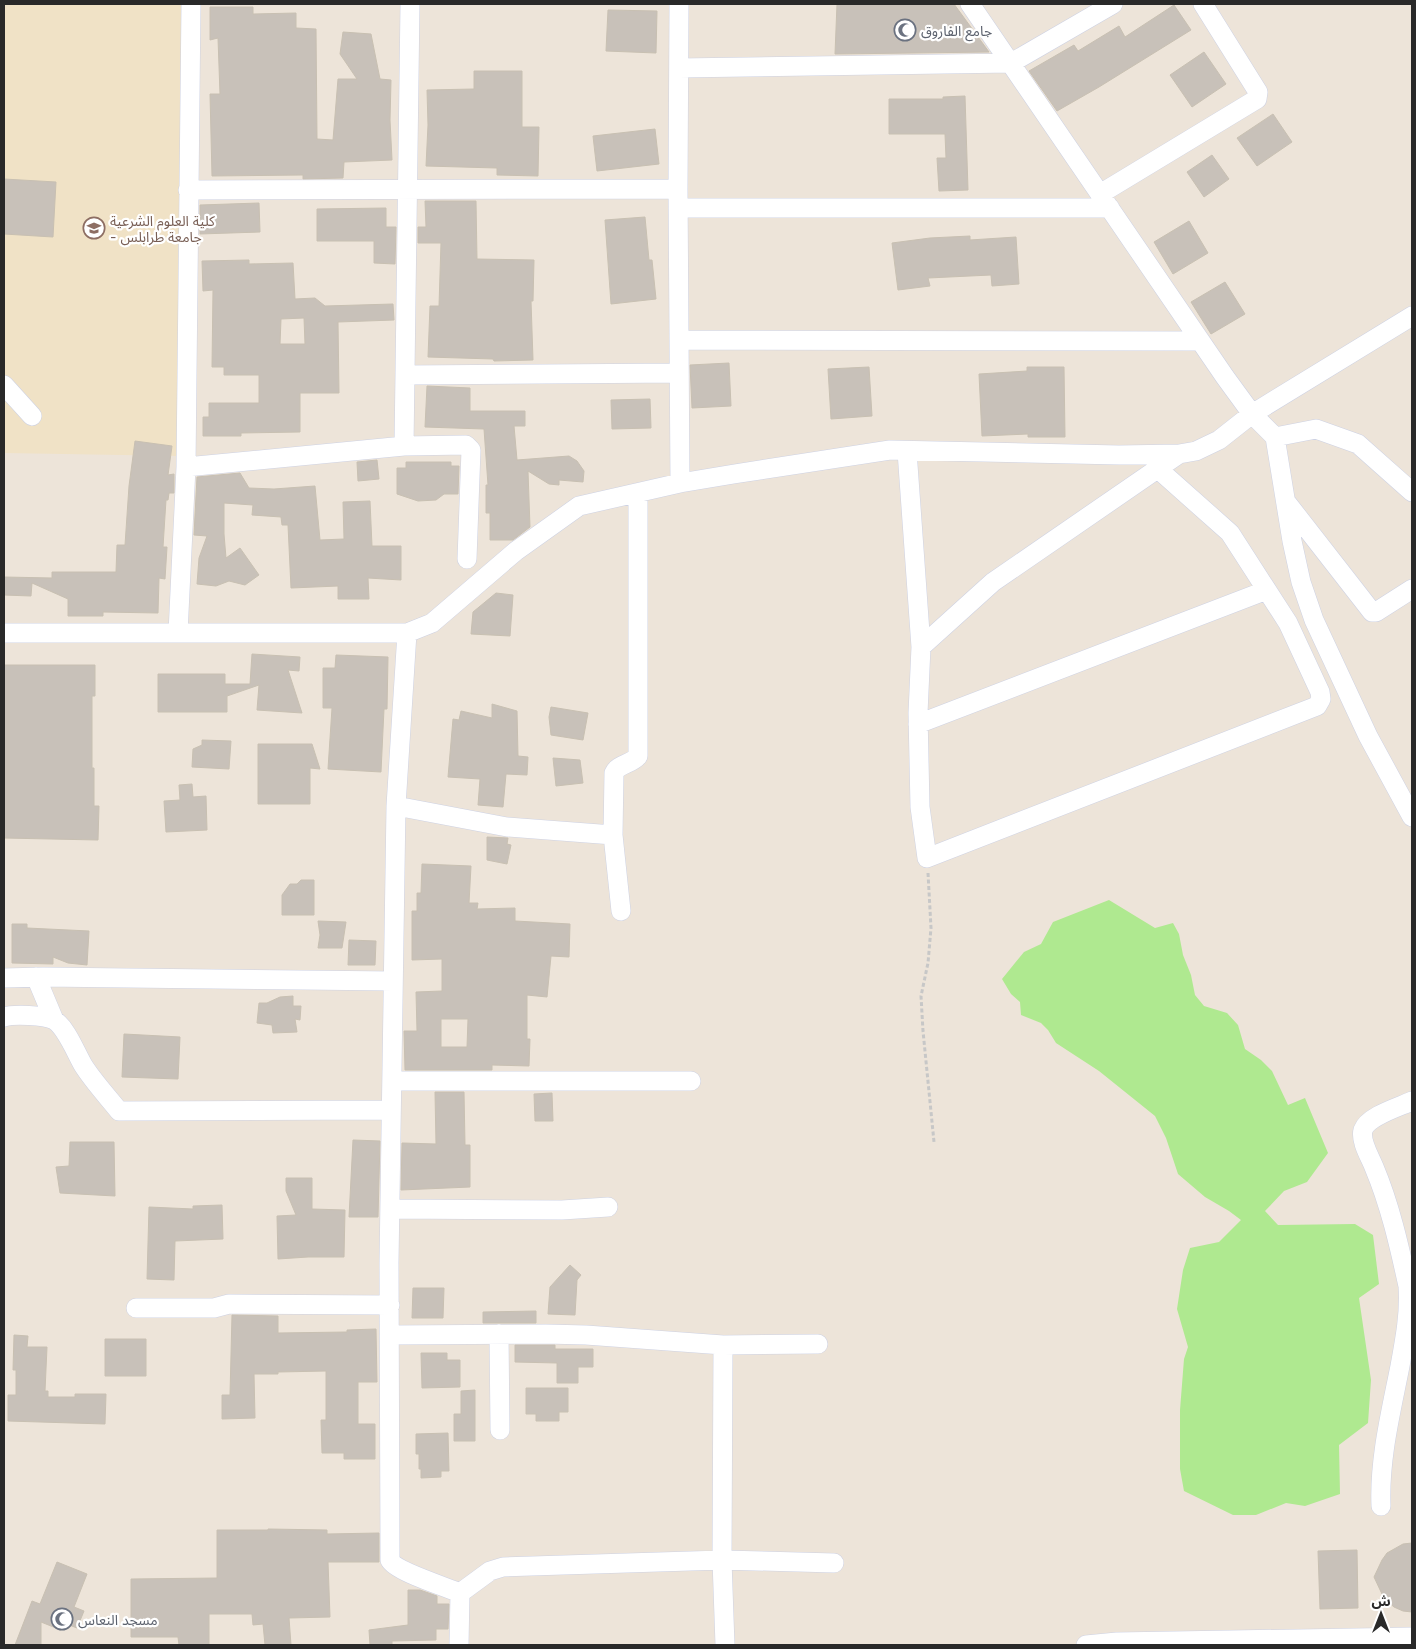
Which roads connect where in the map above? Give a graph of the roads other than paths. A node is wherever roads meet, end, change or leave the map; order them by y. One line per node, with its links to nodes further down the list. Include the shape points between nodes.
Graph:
1 (191, 4): 10 (street)
2 (410, 4): 11 (street)
3 (679, 4): 8 (street)
4 (970, 4): 7 (street)
5 (1113, 4): 7 (street)
6 (1203, 4): 12 (street, via 1258,92 1257,99)
7 (1011, 63): 8 (street); 12 (street)
8 (679, 68): 9 (street)
9 (678, 189): 11 (street); 13 (street)
10 (188, 190): 11 (street); 26 (street)
11 (407, 190): 18 (street)
12 (1105, 201): 13 (street); 16 (street)
13 (678, 208): 15 (street)
14 (1412, 316): 20 (street)
15 (679, 340): 16 (street); 17 (street)
16 (1200, 341): 20 (street)
17 (679, 373): 18 (street); 28 (street)
18 (405, 375): 23 (street)
19 (4, 385): 21 (street)
20 (1252, 414): 22 (street); 25 (street, via 1219,440 1196,451)
21 (32, 416)
22 (1276, 437): 29 (street, via 1316,429 1358,444); 31 (street)
23 (404, 446): 26 (street); 32 (street, via 466,445 471,450)
24 (907, 451): 25 (street); 28 (street, via 890,450); 38 (street)
25 (1180, 454): 27 (street)
26 (186, 467): 37 (street)
27 (1158, 469): 34 (street, via 1230,533); 38 (street, via 993,582)
28 (680, 483): 30 (street)
29 (1412, 492)
30 (638, 493): 35 (street, via 579,506 516,551 432,623); 42 (street, via 638,756 614,771)
31 (1287, 502): 33 (street, via 1372,612); 41 (street, via 1301,582 1314,620 1368,736)
32 (467, 559)
33 (1412, 589)
34 (1267, 590): 39 (street); 39 (street, via 1288,623 1320,692 1317,706 927,858 920,807)
35 (407, 632): 37 (street); 40 (street)
36 (4, 633): 37 (street)
37 (178, 633)
38 (921, 647): 39 (street)
39 (918, 724)
40 (396, 806): 42 (street, via 506,827); 46 (street)
41 (1412, 818)
42 (613, 835): 43 (street)
43 (621, 911)
44 (36, 977): 45 (street); 46 (street); 48 (street)
45 (4, 978)
46 (393, 981): 49 (street)
47 (4, 1017): 48 (street, via 34,1016)
48 (54, 1020): 52 (street, via 70,1038 84,1066 119,1111)
49 (392, 1081): 50 (street); 52 (street)
50 (691, 1081)
51 (1412, 1101): 59 (street, via 1369,1122 1362,1135 1395,1225 1408,1286)
52 (391, 1110): 54 (street)
53 (608, 1207): 54 (street, via 562,1210)
54 (390, 1209): 55 (street)
55 (390, 1305): 56 (street, via 229,1304 214,1308); 58 (street)
56 (136, 1308)
57 (500, 1334): 58 (street); 61 (street, via 586,1335); 62 (street)
58 (390, 1335): 66 (street, via 390,1562)
59 (1409, 1336): 63 (street, via 1383,1457)
60 (818, 1344): 61 (street)
61 (723, 1345): 64 (street)
62 (500, 1430)
63 (1381, 1506)
64 (722, 1560): 65 (street); 66 (street, via 503,1567 490,1571); 70 (street)
65 (834, 1563)
66 (460, 1593): 69 (street)
67 (1412, 1637): 68 (street)
68 (1118, 1644): 71 (street)
69 (459, 1645)
70 (725, 1645)
71 (1086, 1645)

